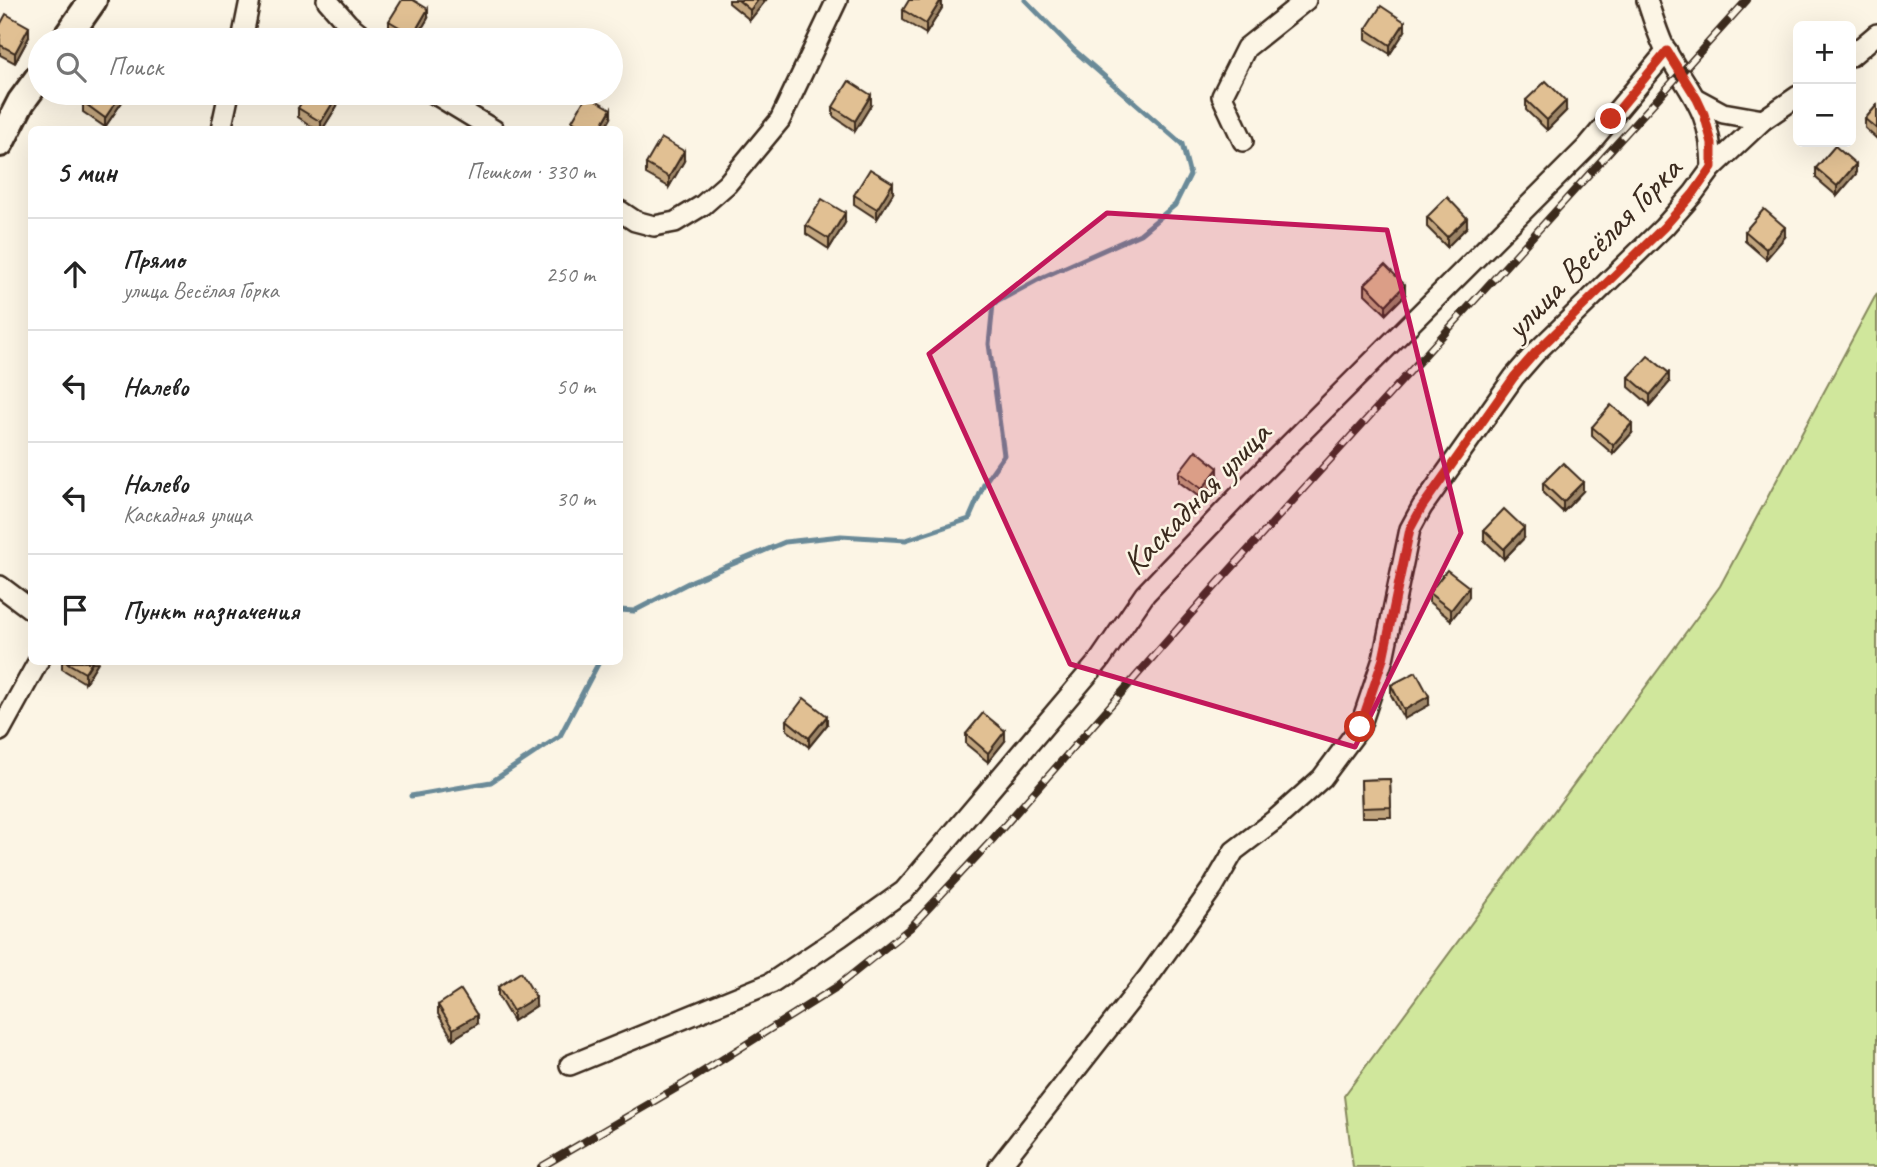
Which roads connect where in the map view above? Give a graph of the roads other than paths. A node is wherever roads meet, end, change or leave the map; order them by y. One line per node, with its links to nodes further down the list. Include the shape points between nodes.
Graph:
1 (93, 0): 7 (street)
2 (250, 0): 8 (street)
3 (327, 0): 9 (street)
4 (837, 0): 24 (street, via 780,120 727,184 675,222 654,226)
5 (1306, 0): 21 (street, via 1246,48 1222,96)
6 (1647, 0): 11 (street)
7 (73, 28)
8 (244, 28)
9 (353, 28)
10 (1877, 34): 12 (street)
11 (1667, 51): 14 (street); 29 (street, Каскадная улица, via 1586,148 1145,594 1098,661 904,891 771,983)
12 (1856, 52)
13 (28, 93): 22 (street)
14 (1697, 99): 18 (street, via 1723,113); 23 (street, via 1712,143)
15 (1793, 99): 18 (street, улица Весёлая Горка)
16 (226, 105): 19 (street)
17 (453, 105): 20 (street)
18 (1763, 120): 23 (street, улица Весёлая Горка)
19 (222, 126)
20 (487, 126)
21 (1243, 141)
22 (0, 143)
23 (1712, 167): 30 (street, улица Весёлая Горка, via 1664,227 1514,377 1410,529 1383,659 1360,727 1322,778 1234,851 1147,979)
24 (623, 213)
25 (0, 586): 26 (street)
26 (28, 607)
27 (36, 665): 28 (street)
28 (0, 732)
29 (569, 1065)
30 (999, 1167)

